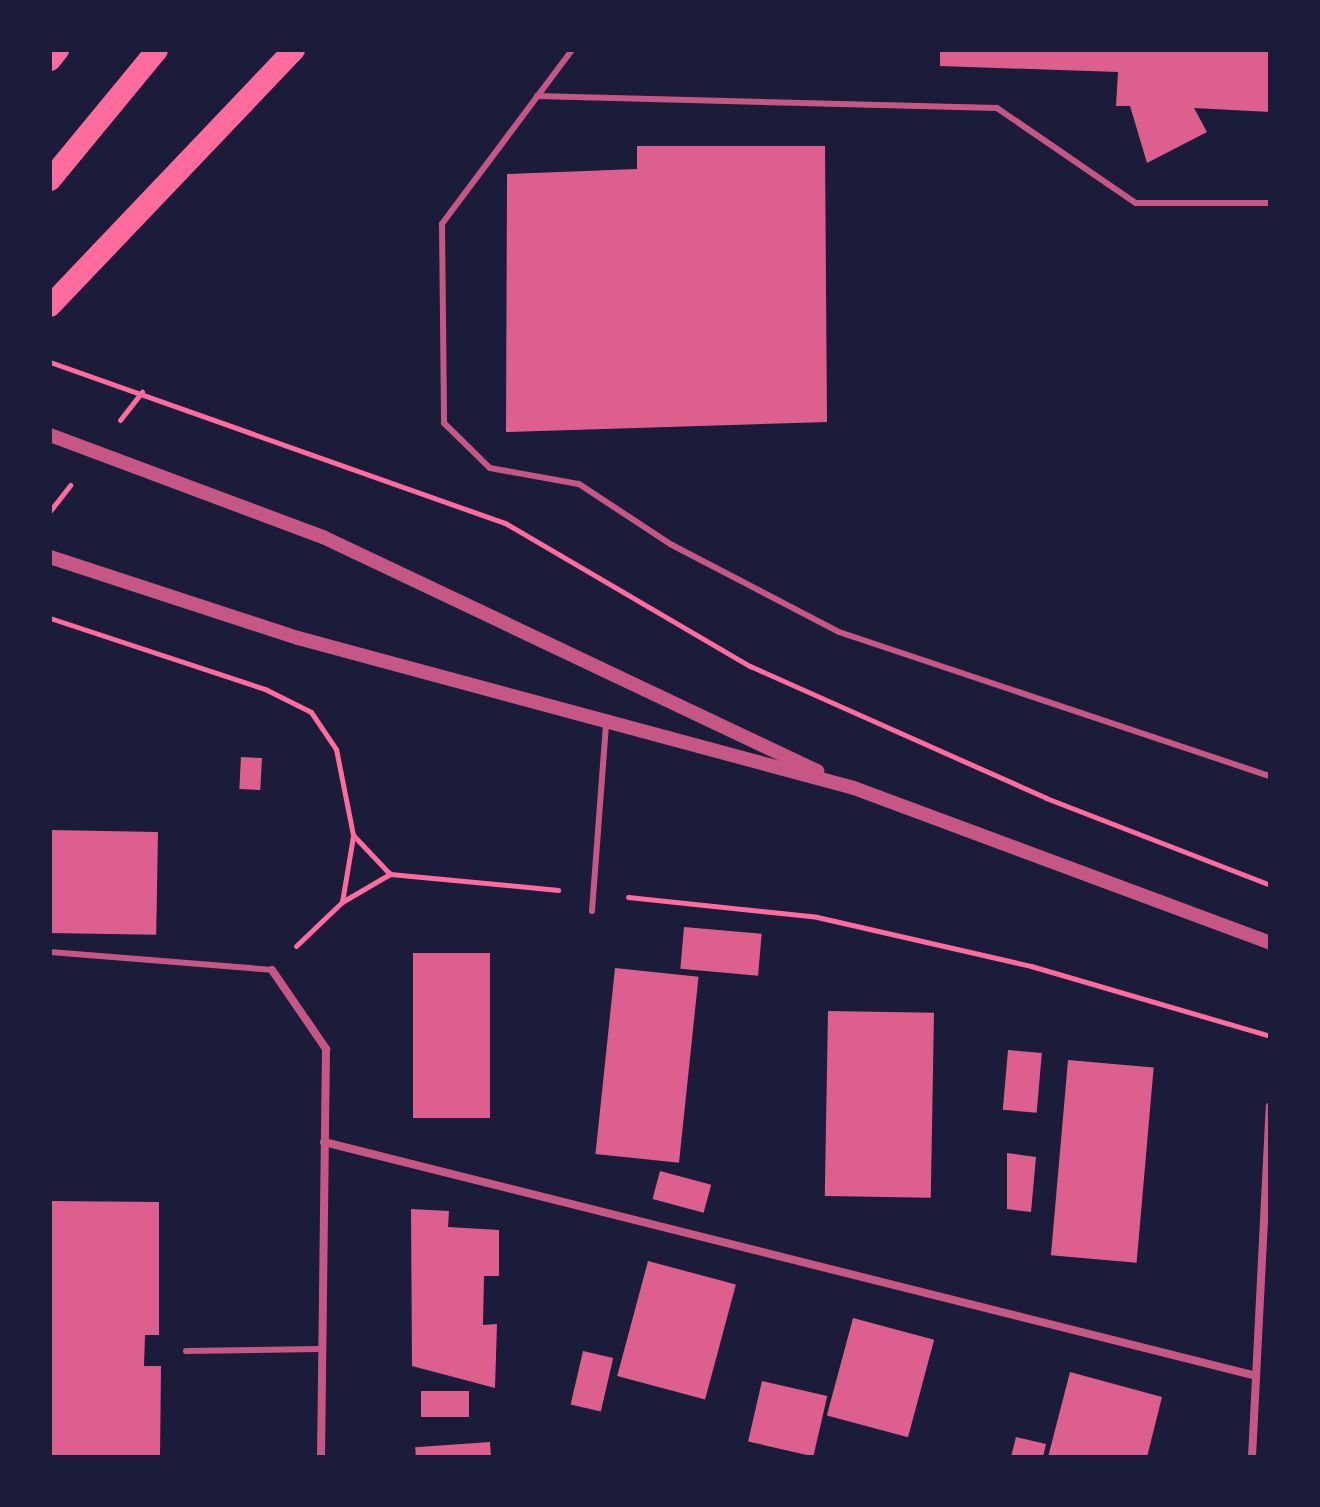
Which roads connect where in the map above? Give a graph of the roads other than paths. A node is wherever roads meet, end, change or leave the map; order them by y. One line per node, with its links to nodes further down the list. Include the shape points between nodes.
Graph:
1 (58, 50): 5 (highway)
2 (157, 50): 7 (highway)
3 (294, 50): 9 (highway)
4 (572, 50): 6 (lane)
5 (50, 60)
6 (537, 96): 8 (lane, via 997,108 1136,203); 13 (lane, via 442,224 444,423 490,468 579,484 672,545 839,632)
7 (50, 180)
8 (1270, 203)
9 (50, 306)
10 (50, 435): 14 (street, via 323,537)
11 (50, 557): 12 (street, via 298,638)
12 (606, 718): 14 (street); 15 (lane)
13 (1270, 776)
14 (854, 788): 16 (street)
15 (592, 911)
16 (1270, 943)
17 (50, 952): 18 (lane)
18 (272, 970): 20 (street, via 326,1049)
19 (1270, 1106): 23 (street)
20 (324, 1142): 21 (street); 23 (street)
21 (321, 1349): 22 (lane); 24 (street)
22 (186, 1351)
23 (1256, 1376): 25 (street)
24 (321, 1457)
25 (1252, 1457)

